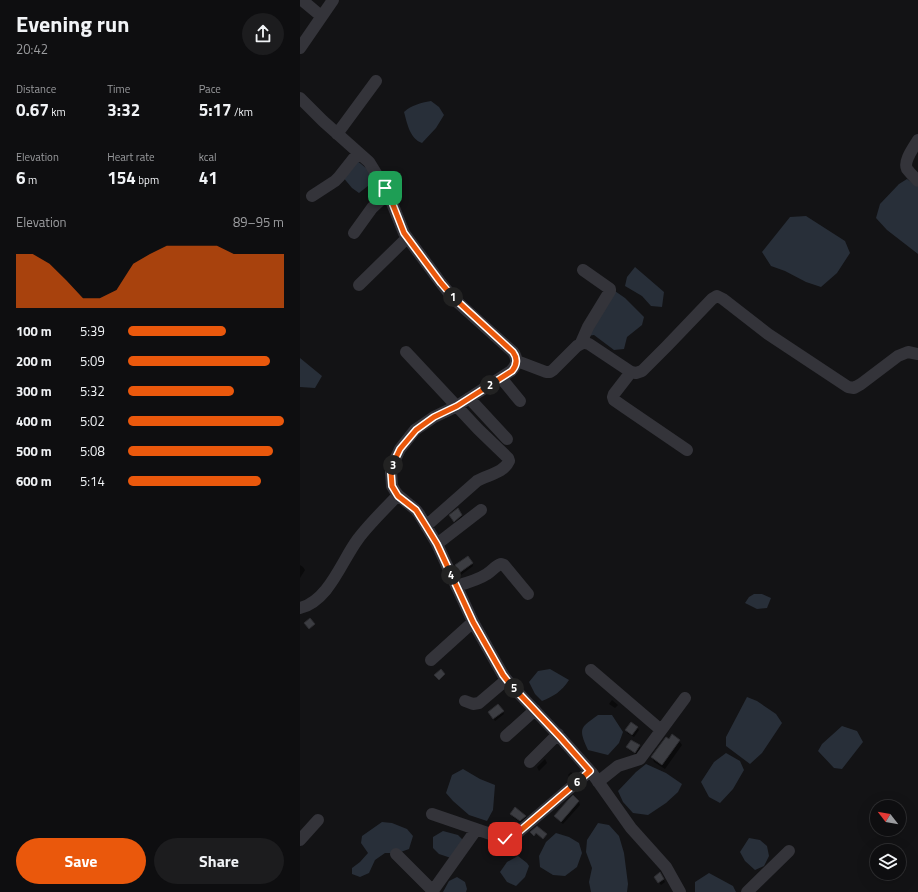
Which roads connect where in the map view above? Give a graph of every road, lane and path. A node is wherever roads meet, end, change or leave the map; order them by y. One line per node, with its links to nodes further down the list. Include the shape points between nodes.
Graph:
1 (302, 0): 3 (street)
2 (333, 0): 3 (street)
3 (321, 16): 4 (street)
4 (300, 48)
5 (376, 81): 7 (street)
6 (300, 98): 7 (street)
7 (337, 134): 9 (street)
8 (918, 140): 10 (street, via 906,166)
9 (358, 153): 11 (street, via 369,162); 12 (street, via 340,177)
10 (918, 181)
11 (388, 192): 13 (street, via 372,208); 14 (street)
12 (312, 196)
13 (354, 233)
14 (407, 238): 16 (street); 20 (street, via 447,291 513,352)
15 (583, 270): 17 (street, via 610,291)
16 (359, 285)
17 (581, 343): 20 (street, via 550,372); 21 (street, via 589,344)
18 (406, 352): 25 (street)
19 (918, 354): 21 (street, via 908,352 898,356 861,384 854,388 848,387 768,334 717,296 642,371)
20 (517, 361): 22 (street, via 512,371)
21 (631, 372): 27 (street, via 614,394 614,400)
22 (501, 378): 23 (street); 24 (street)
23 (469, 398): 25 (street); 26 (street)
24 (520, 401)
25 (457, 406): 28 (street, via 428,421 411,434 400,449 391,472 392,486); 30 (street, via 509,461 504,468 477,481)
26 (507, 439)
27 (687, 450)
28 (398, 496): 30 (street, via 416,510); 34 (street, via 367,527 328,587 315,601)
29 (482, 510): 31 (street)
30 (426, 526): 31 (street)
31 (437, 544): 32 (street)
32 (456, 586): 33 (street, via 475,580 501,564); 35 (street)
33 (528, 594)
34 (300, 608)
35 (473, 622): 36 (street); 38 (street)
36 (431, 660)
37 (591, 670): 42 (street)
38 (506, 680): 40 (street, via 479,704); 41 (street)
39 (685, 698): 42 (street)
40 (465, 701)
41 (535, 710): 43 (street); 44 (street)
42 (661, 730): 47 (street, via 640,759 618,766)
43 (558, 734): 45 (street); 46 (street)
44 (506, 736)
45 (530, 762)
46 (590, 771): 47 (street); 50 (street, via 509,839)
47 (598, 782): 55 (street, via 631,828 666,867)
48 (432, 814): 50 (street)
49 (318, 820): 51 (street)
50 (476, 830): 54 (street)
51 (300, 840)
52 (789, 851): 56 (street)
53 (396, 854): 54 (street)
54 (433, 891)
55 (680, 892)
56 (747, 892)

